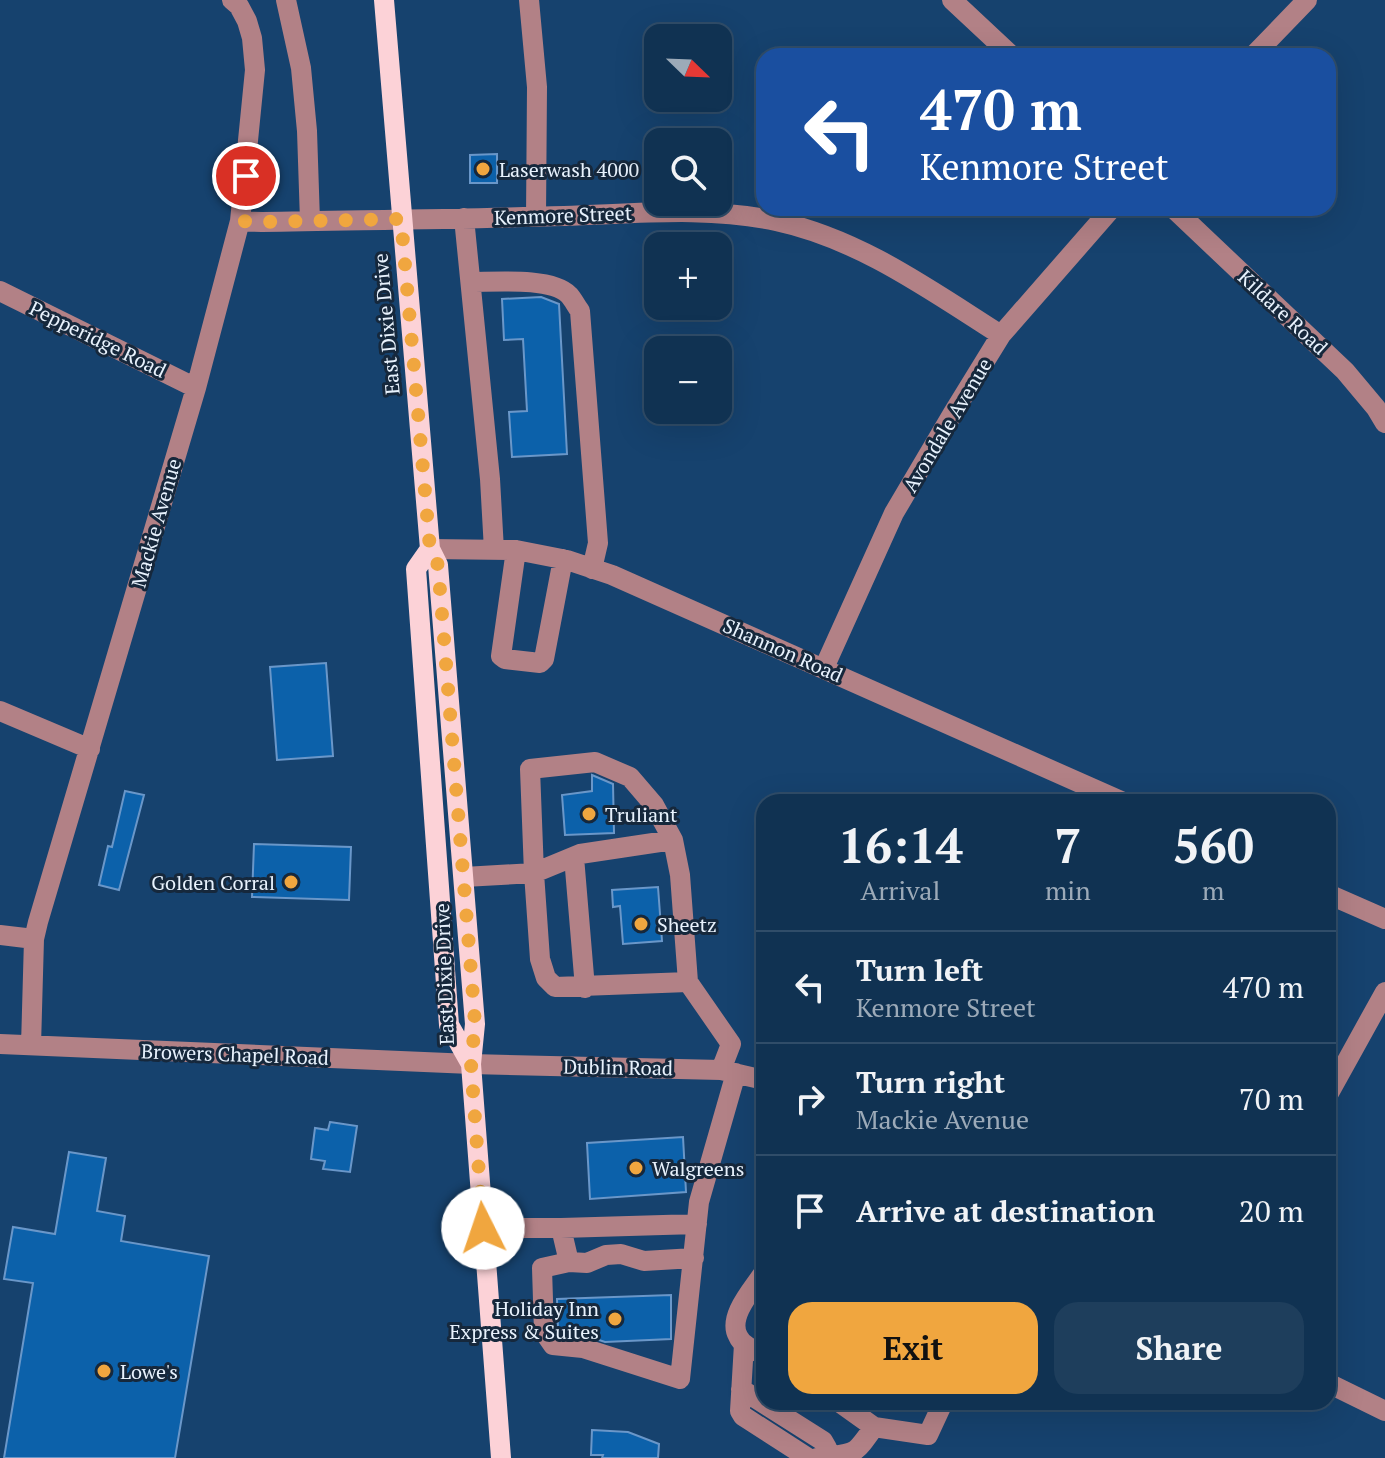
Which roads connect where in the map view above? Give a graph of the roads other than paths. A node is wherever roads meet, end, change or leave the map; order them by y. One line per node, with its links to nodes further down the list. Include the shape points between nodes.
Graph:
1 (232, 0): 14 (street, Mackie Avenue, via 247,21 255,70)
2 (286, 0): 15 (street, via 301,68)
3 (384, 0): 13 (main road, East Dixie Drive)
4 (529, 0): 11 (street, via 537,87)
5 (952, 0): 7 (street)
6 (1307, 0): 8 (street)
7 (1003, 48)
8 (1261, 48)
9 (1105, 216): 18 (street, Avondale Avenue)
10 (1181, 216): 20 (street, Kildare Road, via 1345,371)
11 (536, 217): 12 (street, Kenmore Street); 18 (street, Kenmore Street, via 689,212 776,221 877,258)
12 (464, 218): 13 (street, Kenmore Street); 16 (street)
13 (401, 219): 15 (street, Kenmore Street); 21 (main road, East Dixie Drive)
14 (240, 221): 15 (street, Kenmore Street); 19 (street, Mackie Avenue)
15 (310, 221)
16 (471, 282): 22 (street); 25 (street, via 559,288 580,311 598,543)
17 (0, 291): 19 (street, Pepperidge Road)
18 (1001, 335): 26 (street, Avondale Avenue, via 894,513)
19 (196, 388): 28 (street, Mackie Avenue)
20 (1385, 423)
21 (430, 549): 22 (street, Shannon Road); 33 (main road, East Dixie Drive, via 438,565); 43 (main road, East Dixie Drive, via 416,569 441,929 449,1025)
22 (494, 550): 23 (street, Shannon Road)
23 (516, 550): 24 (street, Shannon Road); 24 (street, via 501,656 505,659 544,659)
24 (563, 559): 25 (street, Shannon Road)
25 (592, 569): 26 (street, Shannon Road)
26 (824, 668): 29 (street, Shannon Road)
27 (0, 711): 28 (street)
28 (90, 749): 37 (street, Mackie Avenue)
29 (1105, 794)
30 (673, 840): 31 (street); 32 (street, via 654,805 630,777 595,762 530,769); 38 (street)
31 (574, 857): 32 (street); 39 (street)
32 (534, 873): 33 (street); 39 (street, via 546,978 555,987)
33 (464, 877): 43 (main road, East Dixie Drive, via 475,1024)
34 (1336, 898): 35 (street)
35 (1385, 919)
36 (0, 935): 37 (street)
37 (34, 939): 42 (street, Mackie Avenue)
38 (688, 982): 39 (street); 44 (street, via 731,1044)
39 (585, 988)
40 (1385, 992): 46 (street)
41 (0, 1044): 42 (street, Browers Chapel Road)
42 (31, 1046): 43 (street, Browers Chapel Road)
43 (471, 1064): 44 (street, Dublin Road); 48 (main road, East Dixie Drive)
44 (729, 1071): 45 (street, Dublin Road); 47 (street)
45 (756, 1078)
46 (1336, 1081)
47 (697, 1224): 49 (street); 50 (street)
48 (483, 1228): 49 (street); 63 (main road, East Dixie Drive)
49 (561, 1228): 51 (street)
50 (694, 1258): 51 (street, via 644,1261 621,1254); 51 (street, via 680,1379 583,1348 553,1345 544,1332 542,1268)
51 (569, 1262)
52 (756, 1285): 53 (street, via 735,1326)
53 (744, 1344): 54 (street); 56 (street)
54 (756, 1351)
55 (1336, 1387): 61 (street)
56 (741, 1389): 57 (street); 64 (street, via 743,1416)
57 (756, 1399)
58 (774, 1410): 65 (street, via 823,1441 827,1448)
59 (850, 1410): 62 (street)
60 (940, 1410): 62 (street, via 928,1435)
61 (1385, 1411)
62 (874, 1427): 65 (street, via 859,1455)
63 (501, 1458)
64 (808, 1458)
65 (820, 1458)

